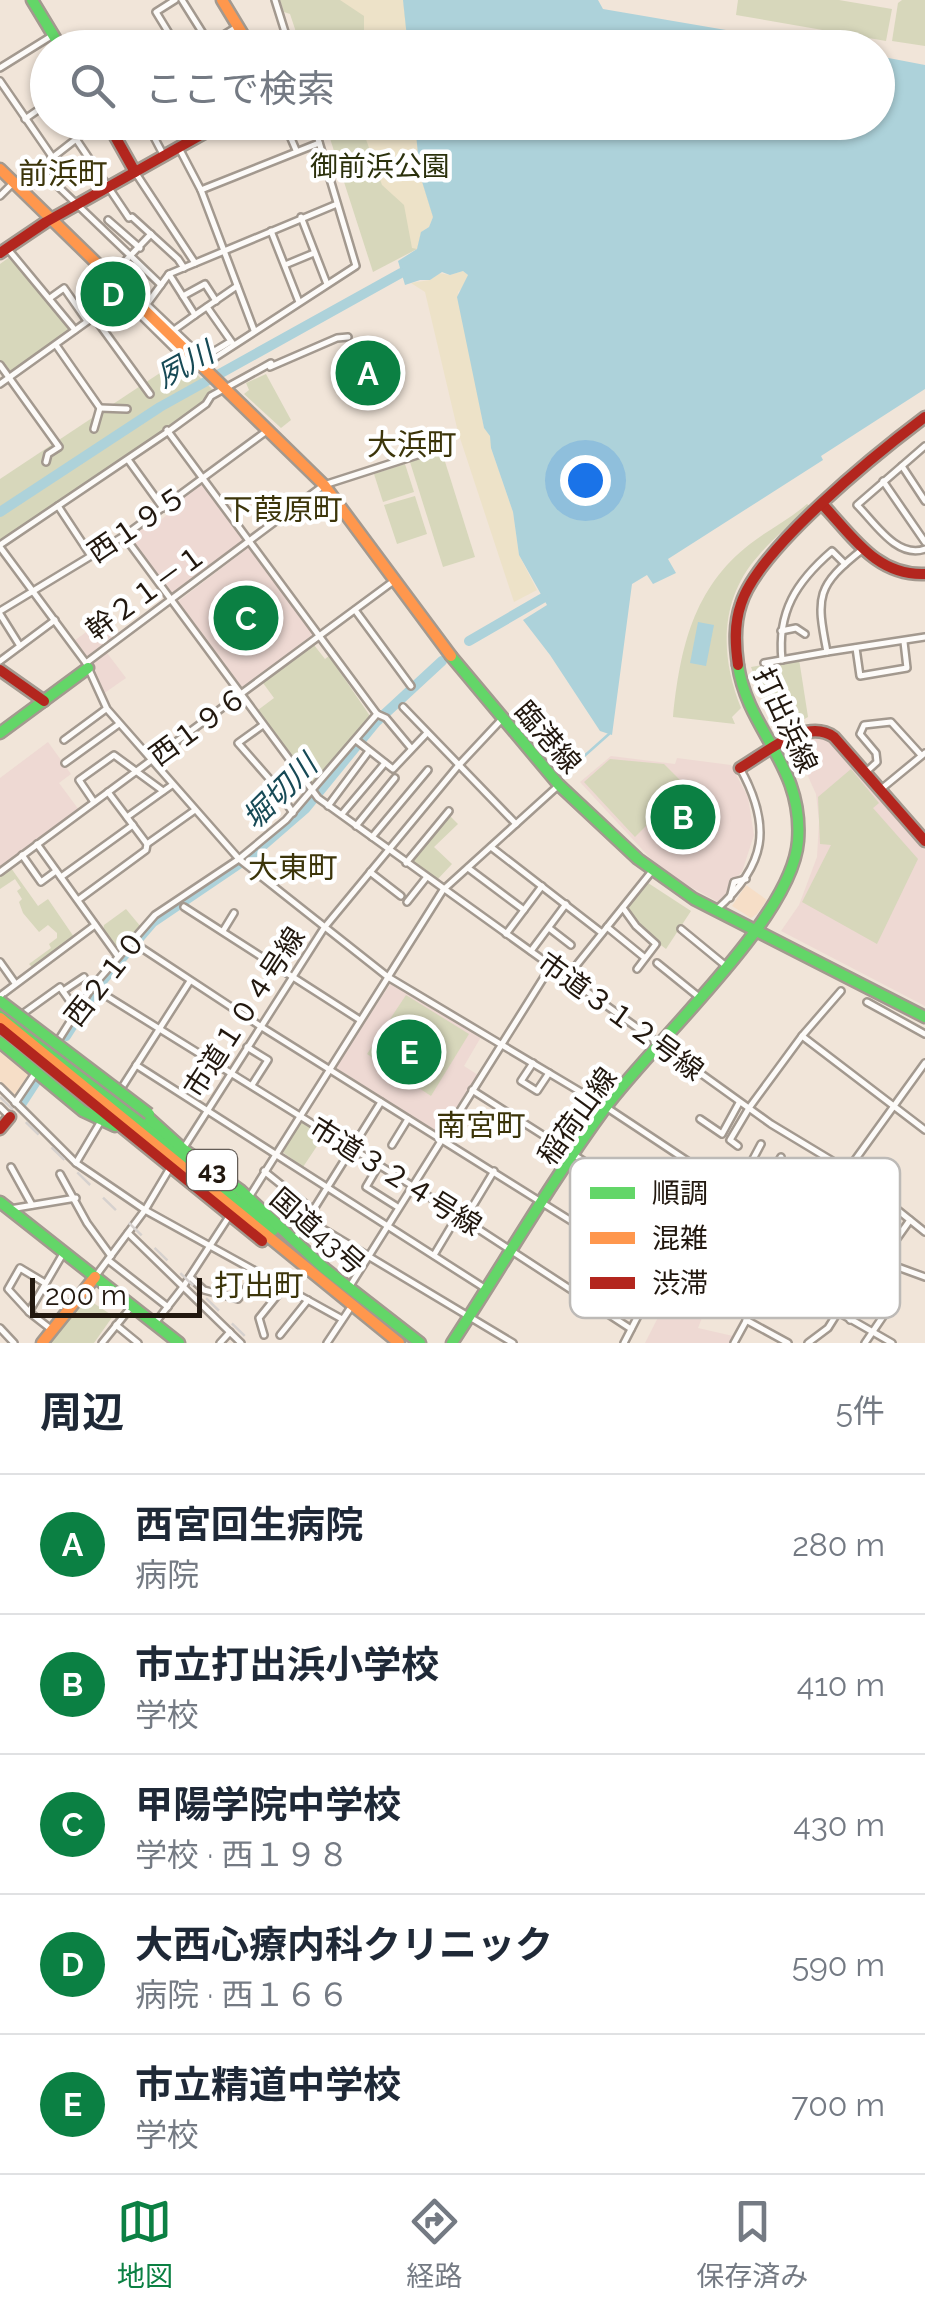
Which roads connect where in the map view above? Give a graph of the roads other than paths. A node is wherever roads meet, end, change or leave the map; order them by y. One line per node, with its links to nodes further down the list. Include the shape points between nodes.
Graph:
1 (32, 0): 6 (main road)
2 (179, 0): 7 (street, via 156,12); 8 (street)
3 (222, 0): 5 (main road)
4 (275, 0): 11 (street)
5 (238, 26): 9 (street); 10 (main road)
6 (51, 30)
7 (167, 30)
8 (197, 30)
9 (232, 30)
10 (240, 30)
11 (284, 30)
12 (30, 49): 13 (street)
13 (0, 68)
14 (0, 81): 16 (street)
15 (30, 115): 16 (street)
16 (25, 118): 17 (street)
17 (30, 125)
18 (40, 140): 30 (street)
19 (75, 140): 30 (street)
20 (77, 140): 35 (street)
21 (117, 140): 33 (main road)
22 (156, 140): 29 (street)
23 (192, 140): 27 (main road)
24 (292, 140): 28 (street)
25 (317, 140): 26 (street)
26 (318, 143): 28 (street); 39 (street)
27 (178, 148): 29 (main road); 36 (street)
28 (296, 150): 36 (street)
29 (164, 156): 33 (main road)
30 (52, 158): 31 (street)
31 (39, 168): 34 (street); 38 (street)
32 (0, 169): 34 (main road)
33 (135, 172): 35 (main road); 50 (street)
34 (15, 184): 37 (street); 41 (main road)
35 (106, 188): 38 (main road); 44 (street)
36 (201, 190): 47 (street)
37 (0, 196)
38 (77, 204): 41 (main road); 49 (street)
39 (336, 204): 40 (street); 55 (street, via 356,266)
40 (302, 218): 43 (street); 48 (street)
41 (50, 219): 46 (main road); 54 (main road)
42 (108, 220): 45 (street)
43 (271, 230): 47 (street); 51 (street)
44 (151, 234): 45 (street); 52 (street)
45 (140, 248): 49 (street)
46 (4, 250): 60 (street)
47 (224, 251): 50 (street); 57 (street)
48 (316, 253): 51 (street); 55 (street)
49 (130, 256): 54 (street); 56 (street)
50 (195, 263): 52 (street)
51 (284, 265): 62 (street)
52 (184, 268): 53 (street)
53 (169, 274): 56 (street); 59 (street)
54 (110, 276): 58 (main road)
55 (328, 284): 62 (street)
56 (161, 285): 63 (street)
57 (237, 286): 61 (street); 69 (street)
58 (125, 295): 63 (street); 66 (street); 75 (main road)
59 (183, 296): 61 (street, via 206,284); 65 (street)
60 (50, 298): 66 (street, via 64,288); 67 (street)
61 (216, 300): 64 (street)
62 (299, 302): 69 (street)
63 (148, 304): 68 (street)
64 (207, 307): 65 (street); 71 (street)
65 (196, 315): 68 (street)
66 (91, 319): 67 (street); 80 (street)
67 (75, 330): 72 (street)
68 (174, 330): 71 (street, via 203,358)
69 (254, 330): 71 (street)
70 (348, 336): 76 (street)
71 (232, 342): 75 (street)
72 (56, 344): 77 (street); 81 (street)
73 (272, 362): 76 (street)
74 (0, 365): 77 (street)
75 (200, 366): 79 (main road, 臨港線)
76 (262, 369): 79 (street)
77 (10, 378): 78 (street); 91 (street, via 58,447)
78 (0, 384)
79 (224, 387): 85 (main road, 臨港線); 86 (street)
80 (150, 394)
81 (100, 408): 82 (street); 84 (street)
82 (127, 409)
83 (925, 418): 97 (main road, 打出浜線)
84 (94, 428)
85 (268, 430): 93 (street, 西１９５); 95 (main road, 臨港線)
86 (168, 431): 89 (street); 93 (street)
87 (442, 447): 95 (street, 幹２１－１)
88 (922, 448): 90 (street); 92 (street)
89 (128, 459): 98 (street); 99 (street)
90 (925, 460)
91 (46, 462)
92 (901, 465): 94 (street); 96 (street)
93 (204, 478): 99 (street, 西１９５); 101 (street)
94 (883, 481): 103 (street); 103 (street, via 857,505 897,546 915,552)
95 (324, 485): 101 (street, 幹２１－１); 108 (main road, 臨港線)
96 (925, 501)
97 (824, 505): 104 (main road); 141 (main road, 打出浜線, via 758,569 736,624 742,692)
98 (58, 506): 102 (street); 105 (street)
99 (164, 508): 100 (street, 西１９５)
100 (124, 536): 105 (street, 西１９５); 110 (street, 市道３１２号線)
101 (251, 542): 110 (street, 幹２１－１); 116 (street)
102 (0, 546): 109 (street)
103 (925, 546)
104 (863, 548): 106 (street); 107 (main road, via 890,571)
105 (91, 556): 109 (street, 西１９５)
106 (845, 564): 114 (street, via 832,551 805,576 787,604); 121 (street, via 826,584 820,604)
107 (925, 574)
108 (395, 580): 111 (street, 西１９６); 133 (main road, 臨港線)
109 (34, 591): 112 (street, 西１９５); 113 (street)
110 (171, 601): 125 (street, 幹２１－１); 128 (street, 市道３１２号線)
111 (355, 610): 116 (street, 西１９６); 127 (street)
112 (0, 612): 119 (street)
113 (55, 620): 119 (street); 125 (street)
114 (781, 631): 115 (street); 122 (street)
115 (805, 634)
116 (320, 636): 128 (street, 西１９６); 132 (street)
117 (925, 637): 118 (street)
118 (904, 640): 120 (street); 120 (street, via 907,668 860,676)
119 (20, 646): 123 (street)
120 (856, 648): 121 (street)
121 (827, 652): 122 (street)
122 (782, 660): 124 (street)
123 (0, 661)
124 (764, 663)
125 (87, 666): 129 (main road, 幹２１－１); 131 (street)
126 (0, 670): 129 (main road)
127 (411, 686)
128 (241, 694): 135 (street, 市道３１２号線); 144 (street, 西１９６)
129 (44, 701): 136 (main road, 幹２１－１)
130 (404, 708): 137 (street)
131 (107, 709): 134 (street); 138 (street)
132 (381, 715): 139 (street, 西２１０); 140 (street)
133 (502, 719): 147 (street, 市道１０４号線); 156 (main road, 臨港線)
134 (119, 724): 144 (street); 145 (street)
135 (263, 725): 148 (street, 市道３１２号線); 154 (street, via 238,744)
136 (0, 732)
137 (428, 733): 140 (street); 147 (street)
138 (64, 740)
139 (358, 741): 142 (street); 160 (street, 西２１０)
140 (412, 748): 146 (street, via 393,769)
141 (774, 748): 149 (main road); 152 (main road, via 808,728 823,729); 200 (main road, 打出浜線, via 794,790 799,834 786,887)
142 (369, 751): 146 (street); 162 (street)
143 (923, 754): 152 (street, via 891,722 864,725 860,734 877,762); 157 (street)
144 (151, 760): 151 (street, 西１９６); 155 (street)
145 (65, 763)
146 (385, 763): 166 (street)
147 (458, 766): 168 (street); 176 (street, 市道１０４号線)
148 (294, 767): 154 (street); 160 (street, 市道３１２号線)
149 (740, 768): 193 (street, via 761,826 757,856 746,879)
150 (428, 770): 171 (street)
151 (136, 772): 158 (street); 159 (street, 西１９６); 161 (street, via 114,755 79,780)
152 (865, 773): 157 (main road)
153 (396, 778): 170 (street)
154 (273, 782): 165 (street)
155 (172, 784): 158 (street); 163 (street)
156 (559, 785): 168 (street); 181 (main road, 臨港線)
157 (880, 790): 172 (main road)
158 (163, 791): 167 (street)
159 (108, 792): 161 (street, 西１９６); 167 (street)
160 (314, 794): 162 (street, 市道３１２号線); 165 (street, 西２１０)
161 (94, 802): 173 (street, 西１９６)
162 (328, 806): 166 (street, 市道３１２号線)
163 (195, 810): 174 (street); 178 (street)
164 (449, 811): 179 (street)
165 (294, 813): 178 (street, 西２１０)
166 (341, 815): 170 (street, 市道３１２号線)
167 (127, 817): 169 (street)
168 (516, 824): 175 (street)
169 (133, 825): 174 (street); 184 (street)
170 (356, 826): 171 (street, 市道３１２号線)
171 (371, 838): 176 (street, 市道３１２号線)
172 (925, 841)
173 (36, 844): 177 (street, 西１９６); 184 (street)
174 (147, 844): 188 (street)
175 (491, 847): 180 (street); 186 (street)
176 (388, 850): 179 (street, 市道３１２号線); 183 (street, 市道１０４号線)
177 (22, 855): 182 (street, 西１９６); 184 (street, via 42,882)
178 (239, 859): 196 (street); 203 (street, 西２１０, via 155,915)
179 (406, 863): 185 (street, 市道３１２号線)
180 (468, 868): 187 (street); 192 (street)
181 (652, 871): 191 (street); 193 (main road, 臨港線)
182 (0, 872)
183 (370, 872): 185 (street, via 404,899); 196 (street, 市道１０４号線)
184 (58, 874): 188 (street)
185 (426, 878): 187 (street, 市道３１２号線)
186 (542, 886): 189 (street); 192 (street)
187 (444, 890): 202 (street, 市道３１２号線); 214 (street)
188 (78, 900): 195 (street)
189 (566, 904): 197 (street); 199 (street)
190 (184, 907): 201 (street)
191 (623, 908): 199 (street); 207 (street, via 656,944)
192 (524, 910): 202 (street)
193 (716, 910): 200 (main road, 臨港線)
194 (234, 913): 201 (street)
195 (94, 925): 206 (street); 218 (street)
196 (324, 928): 213 (street, 市道１０４号線); 214 (street)
197 (549, 928): 204 (street); 205 (street)
198 (681, 929): 211 (street)
199 (605, 930): 207 (street); 215 (street)
200 (756, 930): 211 (main road, 稲荷山線); 227 (main road, 臨港線)
201 (223, 931): 213 (street)
202 (506, 934): 205 (street, 市道３１２号線)
203 (132, 941): 206 (street, 西２１０); 217 (street)
204 (571, 945)
205 (530, 951): 210 (street, 市道３１２号線)
206 (117, 955): 219 (street, 西２１０)
207 (645, 958): 212 (street)
208 (0, 962): 218 (street)
209 (657, 963): 222 (street)
210 (551, 966): 215 (street, 市道３１２号線); 237 (street)
211 (726, 966): 222 (main road, 稲荷山線)
212 (636, 969)
213 (293, 977): 229 (street); 230 (street, 市道１０４号線)
214 (388, 977): 229 (street); 237 (street)
215 (567, 977): 238 (street, 市道３１２号線)
216 (84, 978): 220 (street)
217 (190, 981): 230 (street); 231 (street)
218 (15, 982): 223 (street)
219 (94, 988): 231 (street, 市道３２４号線); 236 (street, 西２１０)
220 (63, 991): 225 (street); 226 (street)
221 (840, 991): 234 (street)
222 (700, 997): 238 (main road, 稲荷山線)
223 (0, 1002): 226 (main road, 国道43号 / 43); 271 (main road, bridge, via 150,1114); 360 (main road, bridge)
224 (867, 1002): 233 (street)
225 (74, 1006)
226 (19, 1017): 236 (main road, 国道43号 / 43)
227 (925, 1017)
228 (0, 1018): 359 (main road)
229 (360, 1020): 243 (street)
230 (260, 1026): 239 (street, 市道１０４号線); 243 (street)
231 (159, 1027): 242 (street); 245 (street, 市道３２４号線)
232 (0, 1028): 264 (main road, 国道43号 / 43)
233 (925, 1034)
234 (802, 1036): 256 (street); 257 (street)
235 (0, 1039): 244 (main road); 264 (main road)
236 (56, 1044): 250 (main road, 国道43号 / 43)
237 (501, 1044): 240 (street); 249 (street)
238 (660, 1045): 253 (street, 市道３１２号線); 255 (main road, 稲荷山線)
239 (248, 1046): 245 (street, 市道１０４号線); 247 (street, via 268,1060)
240 (532, 1062): 246 (street); 246 (street, via 521,1081 538,1090)
241 (925, 1063): 256 (street)
242 (136, 1065): 250 (street); 258 (street)
243 (329, 1069): 252 (street); 259 (street)
244 (36, 1072): 251 (street); 263 (main road)
245 (231, 1072): 247 (street, 市道３２４号線); 258 (street, 市道１０４号線)
246 (549, 1073): 255 (street)
247 (252, 1085): 259 (street, 市道３２４号線)
248 (0, 1086): 251 (street)
249 (472, 1090): 267 (street); 274 (street)
250 (119, 1092): 271 (main road, 国道43号 / 43)
251 (15, 1102): 282 (street)
252 (381, 1102): 261 (street); 272 (street)
253 (740, 1102): 257 (street, 市道３１２号線); 262 (street, via 722,1134)
254 (0, 1107): 260 (street)
255 (606, 1107): 274 (main road, 稲荷山線); 277 (street)
256 (895, 1107): 266 (street); 280 (street)
257 (749, 1108): 270 (street, via 730,1140); 279 (street, 市道３１２号線)
258 (208, 1110): 271 (street, 市道１０４号線); 273 (street)
259 (300, 1115): 272 (street, 市道３２４号線); 273 (street)
260 (10, 1117): 265 (main road)
261 (408, 1119): 267 (street); 269 (street)
262 (700, 1119)
263 (101, 1121): 264 (main road); 282 (street)
264 (123, 1128): 285 (main road, 国道43号 / 43)
265 (0, 1130)
266 (925, 1130)
267 (440, 1140): 287 (street); 289 (street)
268 (761, 1144): 278 (street)
269 (392, 1145)
270 (738, 1146)
271 (183, 1149): 292 (main road, 国道43号 / 43)
272 (352, 1149): 283 (street, 市道３２４号線); 290 (street)
273 (276, 1153): 286 (street); 290 (street)
274 (575, 1155): 275 (main road, 稲荷山線); 276 (street)
275 (573, 1158)
276 (580, 1158)
277 (683, 1158)
278 (754, 1158)
279 (829, 1158)
280 (859, 1158)
281 (570, 1163): 293 (main road, 稲荷山線)
282 (76, 1164): 297 (street)
283 (380, 1165): 289 (street, 市道３２４号線); 296 (street, via 366,1188)
284 (11, 1166): 294 (street)
285 (171, 1167): 297 (street); 300 (main road, 国道43号 / 43)
286 (264, 1170): 292 (street); 298 (street)
287 (494, 1171): 293 (street); 301 (street)
288 (60, 1174): 291 (street)
289 (411, 1185): 296 (street); 301 (street, 市道３２４号線)
290 (329, 1187): 298 (street); 305 (street)
291 (76, 1198): 294 (street); 315 (street)
292 (248, 1199): 309 (main road, 国道43号 / 43)
293 (544, 1202): 302 (street); 311 (main road, 稲荷山線)
294 (32, 1205): 295 (street)
295 (3, 1206): 312 (main road)
296 (397, 1207): 305 (street)
297 (145, 1210): 307 (street); 310 (street)
298 (314, 1211): 303 (street)
299 (900, 1212): 304 (street, 市道３１２号線)
300 (230, 1215): 310 (street); 332 (main road, 国道43号 / 43)
301 (461, 1217): 311 (street, 市道３２４号線); 313 (street)
302 (570, 1219)
303 (308, 1220): 309 (street); 314 (street)
304 (910, 1220): 306 (street, 市道３１２号線); 308 (street)
305 (386, 1224): 313 (street); 314 (street)
306 (924, 1228)
307 (128, 1233): 315 (street); 324 (street)
308 (900, 1235)
309 (294, 1240): 325 (main road, 国道43号 / 43)
310 (209, 1247): 318 (street); 321 (street)
311 (512, 1250): 326 (street, 市道３２４号線); 327 (main road, 稲荷山線)
312 (64, 1252): 320 (main road); 322 (street)
313 (434, 1255): 327 (street)
314 (366, 1256): 325 (street); 333 (street)
315 (110, 1258): 320 (street); 330 (street)
316 (900, 1268): 319 (street)
317 (285, 1272): 323 (street)
318 (258, 1273): 321 (street, via 238,1299 204,1290); 323 (street)
319 (924, 1275)
320 (95, 1277): 329 (main road); 345 (main road)
321 (190, 1277): 324 (street)
322 (45, 1284): 331 (street); 331 (street, via 20,1268 8,1289)
323 (282, 1286): 328 (street); 348 (street, via 259,1318)
324 (184, 1287): 330 (street); 347 (street)
325 (348, 1288): 361 (main road, 国道43号 / 43)
326 (570, 1288)
327 (486, 1289): 333 (main road, 稲荷山線)
328 (308, 1300): 332 (street); 349 (street)
329 (132, 1306): 341 (main road); 342 (street)
330 (168, 1307): 341 (street)
331 (29, 1312): 345 (street)
332 (345, 1314): 357 (street); 358 (main road, 国道43号 / 43)
333 (468, 1316): 362 (main road, 稲荷山線); 363 (street)
334 (617, 1318): 344 (street, 市道３２４号線)
335 (637, 1318): 344 (street)
336 (834, 1318): 367 (street)
337 (847, 1318): 340 (street)
338 (881, 1318): 346 (street)
339 (746, 1320): 365 (street); 366 (street)
340 (850, 1320): 346 (street)
341 (154, 1324): 350 (main road)
342 (116, 1326): 353 (street); 354 (street)
343 (0, 1328): 351 (street)
344 (632, 1328): 364 (street)
345 (52, 1330): 352 (main road)
346 (872, 1330): 368 (street); 369 (street)
347 (230, 1332): 355 (street); 356 (street)
348 (264, 1335)
349 (280, 1335)
350 (172, 1341)
351 (14, 1343)
352 (42, 1343)
353 (102, 1343)
354 (138, 1343)
355 (220, 1343)
356 (241, 1343)
357 (327, 1343)
358 (388, 1343)
359 (399, 1343)
360 (412, 1343)
361 (420, 1343)
362 (452, 1343)
363 (513, 1343)
364 (624, 1343)
365 (734, 1343)
366 (788, 1343)
367 (808, 1343)
368 (865, 1343)
369 (892, 1343)

